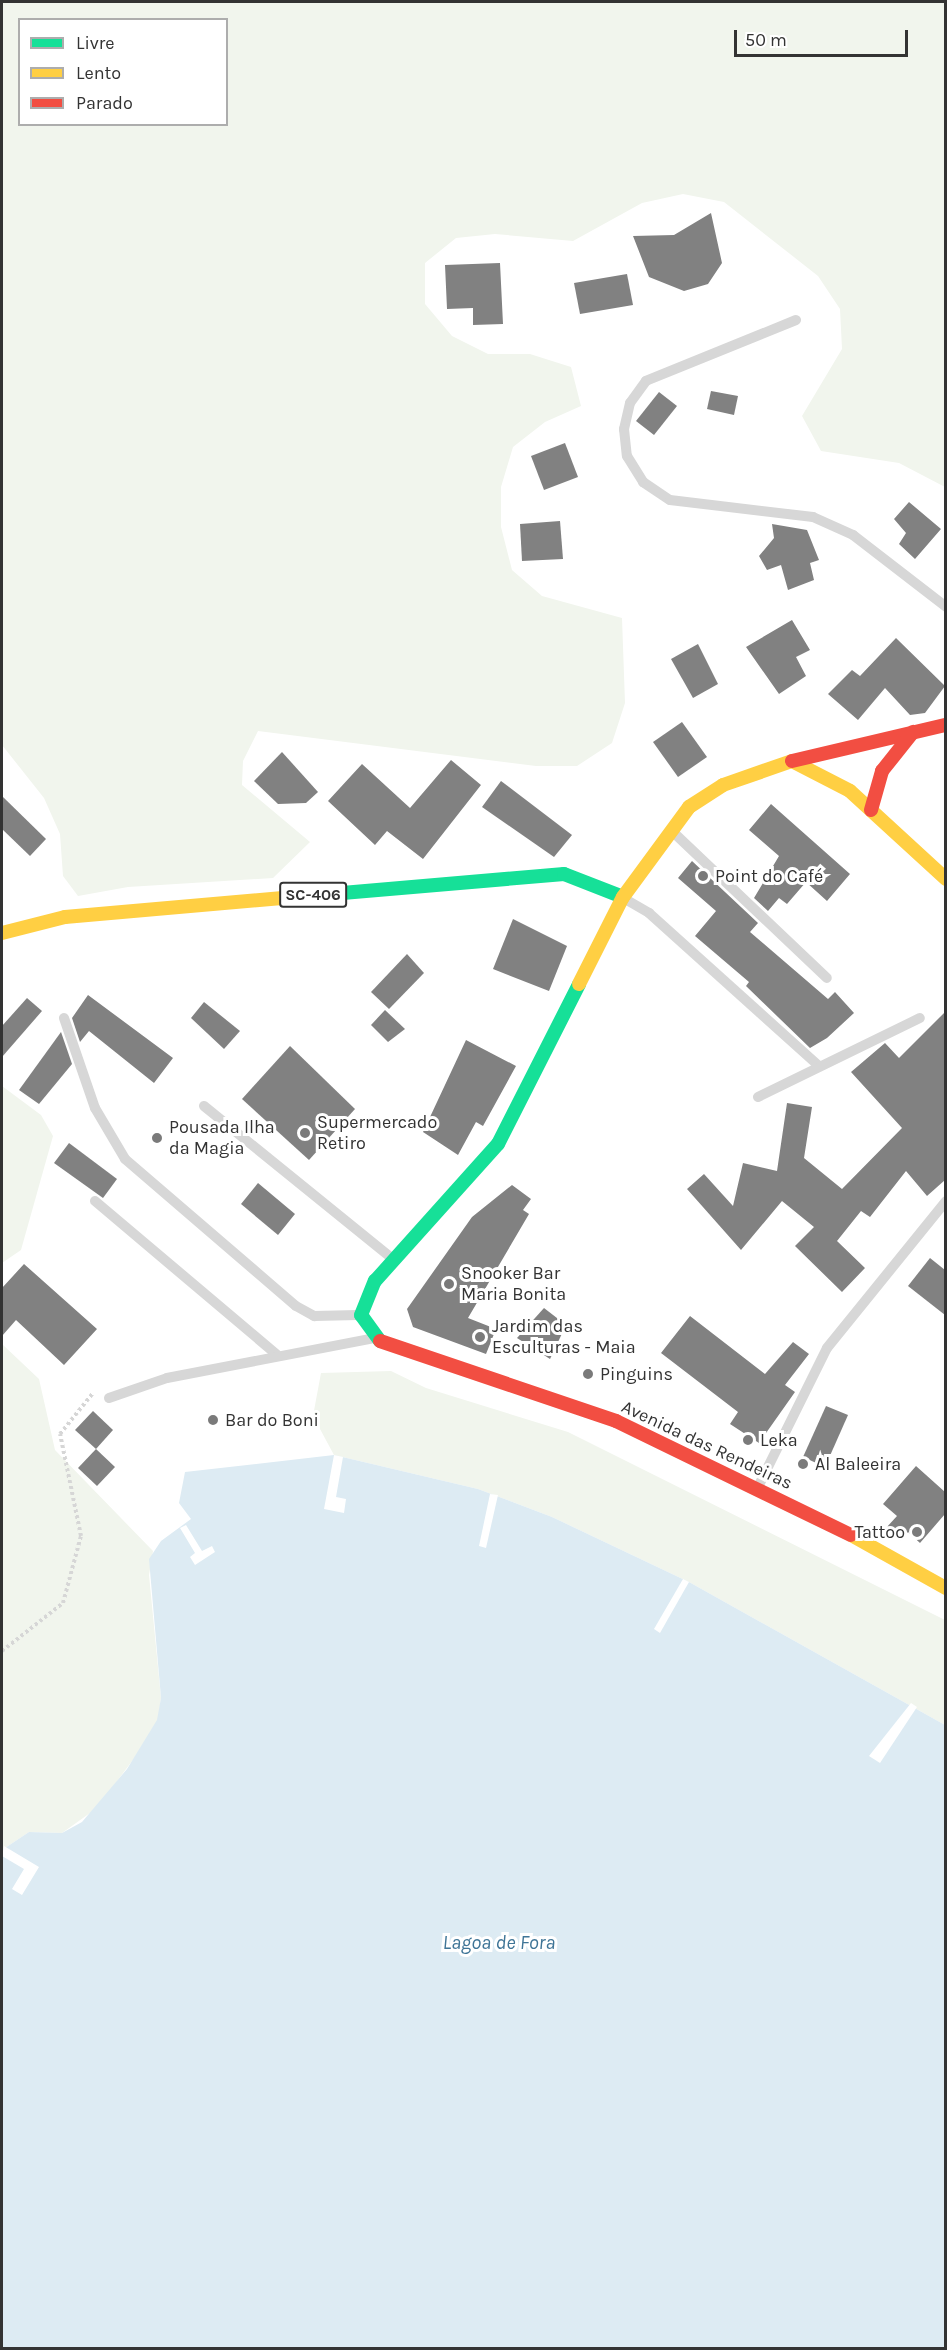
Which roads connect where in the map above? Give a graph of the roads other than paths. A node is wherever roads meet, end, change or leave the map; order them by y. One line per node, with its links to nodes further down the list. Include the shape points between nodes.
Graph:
1 (796, 320): 2 (lane, via 646,381 626,421 627,456 643,482 670,500 813,517 853,536)
2 (945, 607)
3 (945, 725): 4 (main road)
4 (913, 732): 5 (main road); 6 (main road, via 882,771)
5 (792, 761): 6 (main road, via 823,773); 7 (main road, via 723,785 689,807)
6 (872, 810): 8 (main road)
7 (670, 830): 9 (main road); 11 (lane)
8 (945, 879)
9 (623, 897): 10 (main road, SC-406, via 564,874 84,915); 14 (lane, via 649,913); 19 (main road, via 498,1144)
10 (2, 933)
11 (827, 978)
12 (64, 1018): 20 (lane, via 95,1107 124,1160 296,1306 315,1316)
13 (920, 1018): 14 (lane)
14 (818, 1065): 15 (lane)
15 (758, 1097)
16 (204, 1106): 19 (lane)
17 (95, 1201): 22 (lane)
18 (945, 1201): 24 (lane, via 827,1348)
19 (394, 1260): 20 (main road, via 375,1281)
20 (361, 1315): 21 (main road)
21 (374, 1338): 22 (lane); 24 (main road, Avenida das Rendeiras, via 433,1364 616,1421)
22 (277, 1355): 23 (lane, via 167,1378)
23 (110, 1398)
24 (755, 1492): 25 (main road, Avenida das Rendeiras, via 808,1511)
25 (945, 1588)

